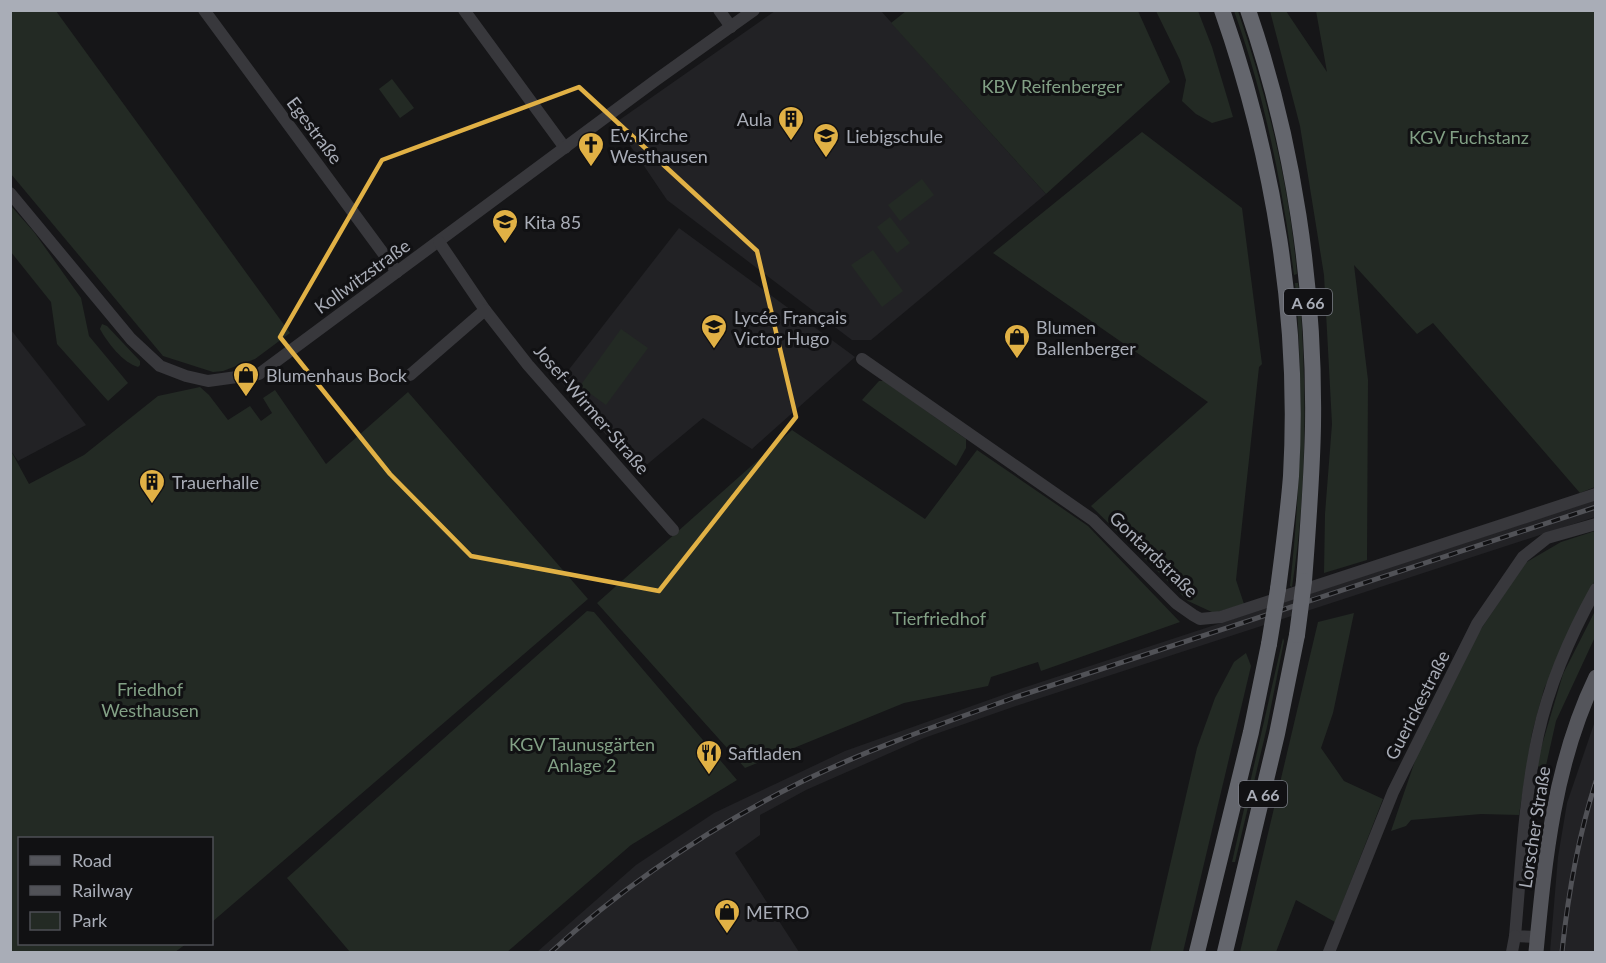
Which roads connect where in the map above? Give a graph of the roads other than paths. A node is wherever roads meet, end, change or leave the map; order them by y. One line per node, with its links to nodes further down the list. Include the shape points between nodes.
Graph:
1 (204, 10): 11 (street, Egestraße)
2 (464, 10): 8 (street)
3 (719, 10): 7 (street)
4 (754, 10): 7 (street, Kollwitzstraße)
5 (1222, 10): 22 (highway, A 66, bridge, via 1266,166 1282,263 1292,400 1291,475 1269,644)
6 (1248, 10): 23 (highway, A 66, bridge, via 1291,174 1306,274 1313,425 1297,635)
7 (731, 27): 8 (street, Kollwitzstraße)
8 (565, 148): 10 (street, Kollwitzstraße)
9 (10, 193): 11 (street, Kollwitzstraße, via 131,339 160,366 208,381 259,374)
10 (439, 242): 11 (street, Kollwitzstraße); 12 (street, Josef-Wirmer-Straße)
11 (397, 272)
12 (485, 310): 14 (street); 17 (street, Josef-Wirmer-Straße, via 528,365)
13 (862, 359): 15 (street, Gontardstraße, via 1093,520 1176,603 1200,619 1221,617)
14 (410, 375)
15 (1596, 494)
16 (1596, 524): 24 (street, Guerickestraße, via 1546,538 1523,557 1478,624 1393,792)
17 (673, 530)
18 (1596, 589): 20 (street, via 1561,664 1539,735 1523,840)
19 (1596, 678): 21 (main road, Lorscher Straße, via 1565,758 1553,808)
20 (1515, 936): 21 (street); 25 (street)
21 (1537, 945)
22 (1197, 952)
23 (1225, 952)
24 (1329, 952)
25 (1512, 952)

